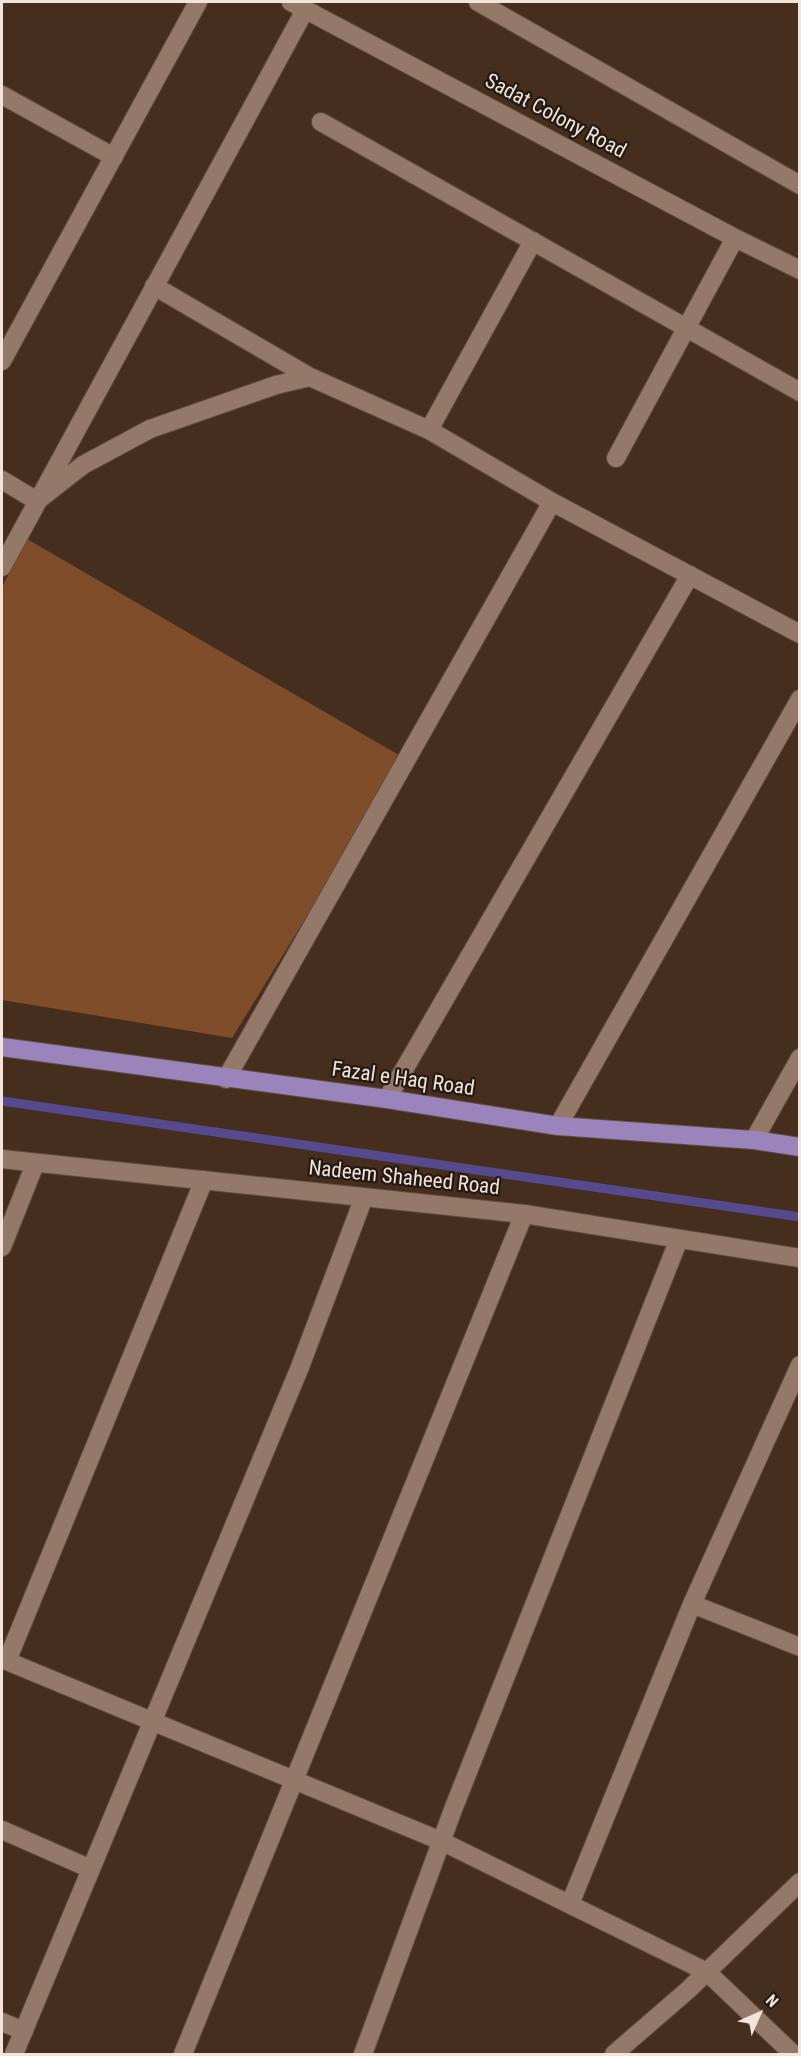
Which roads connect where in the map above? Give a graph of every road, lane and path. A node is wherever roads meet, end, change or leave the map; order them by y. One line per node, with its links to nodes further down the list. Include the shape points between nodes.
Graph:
1 (198, 2): 6 (street)
2 (478, 2): 7 (street)
3 (298, 6): 8 (street, Sadat Colony Road); 11 (street)
4 (2, 95): 6 (street)
5 (321, 122): 9 (street)
6 (114, 157): 13 (street)
7 (800, 185)
8 (735, 238): 10 (street, Sadat Colony Road); 12 (street)
9 (533, 241): 12 (street); 16 (street)
10 (800, 270)
11 (154, 286): 14 (street); 19 (street)
12 (687, 328): 15 (street); 17 (street)
13 (2, 361)
14 (310, 377): 16 (street); 19 (street, via 150,429 83,465)
15 (800, 392)
16 (429, 430): 20 (street)
17 (616, 458)
18 (2, 480): 19 (street)
19 (37, 501): 21 (street)
20 (552, 502): 22 (street); 27 (street)
21 (2, 567)
22 (690, 575): 23 (street); 28 (street)
23 (800, 634)
24 (800, 699): 29 (street)
25 (2, 1047): 27 (main road, Fazal e Haq Road)
26 (800, 1058): 30 (street)
27 (226, 1079): 28 (main road, Fazal e Haq Road)
28 (387, 1099): 29 (main road, Fazal e Haq Road)
29 (558, 1126): 30 (main road, Fazal e Haq Road)
30 (754, 1140): 31 (main road, Fazal e Haq Road)
31 (800, 1148)
32 (2, 1159): 33 (street, Nadeem Shaheed Road)
33 (35, 1164): 34 (street, Nadeem Shaheed Road); 38 (street)
34 (204, 1180): 35 (street, Nadeem Shaheed Road); 43 (street)
35 (364, 1197): 36 (street, Nadeem Shaheed Road); 44 (street, via 300,1367)
36 (524, 1214): 37 (street, Nadeem Shaheed Road); 45 (street)
37 (679, 1239): 39 (street, Nadeem Shaheed Road); 47 (street)
38 (2, 1247)
39 (800, 1258)
40 (800, 1365): 41 (street)
41 (692, 1604): 42 (street); 50 (street)
42 (800, 1647)
43 (4, 1660): 44 (street)
44 (153, 1723): 45 (street); 48 (street)
45 (293, 1779): 47 (street); 56 (street)
46 (2, 1830): 48 (street)
47 (441, 1841): 50 (street); 57 (street)
48 (91, 1869): 53 (street)
49 (800, 1882): 51 (street)
50 (570, 1904): 51 (street)
51 (707, 1972): 58 (street); 59 (street)
52 (2, 2022): 53 (street)
53 (24, 2031): 55 (street)
54 (800, 2050): 59 (street)
55 (14, 2055)
56 (183, 2055)
57 (363, 2055)
58 (614, 2055)
59 (794, 2055)

